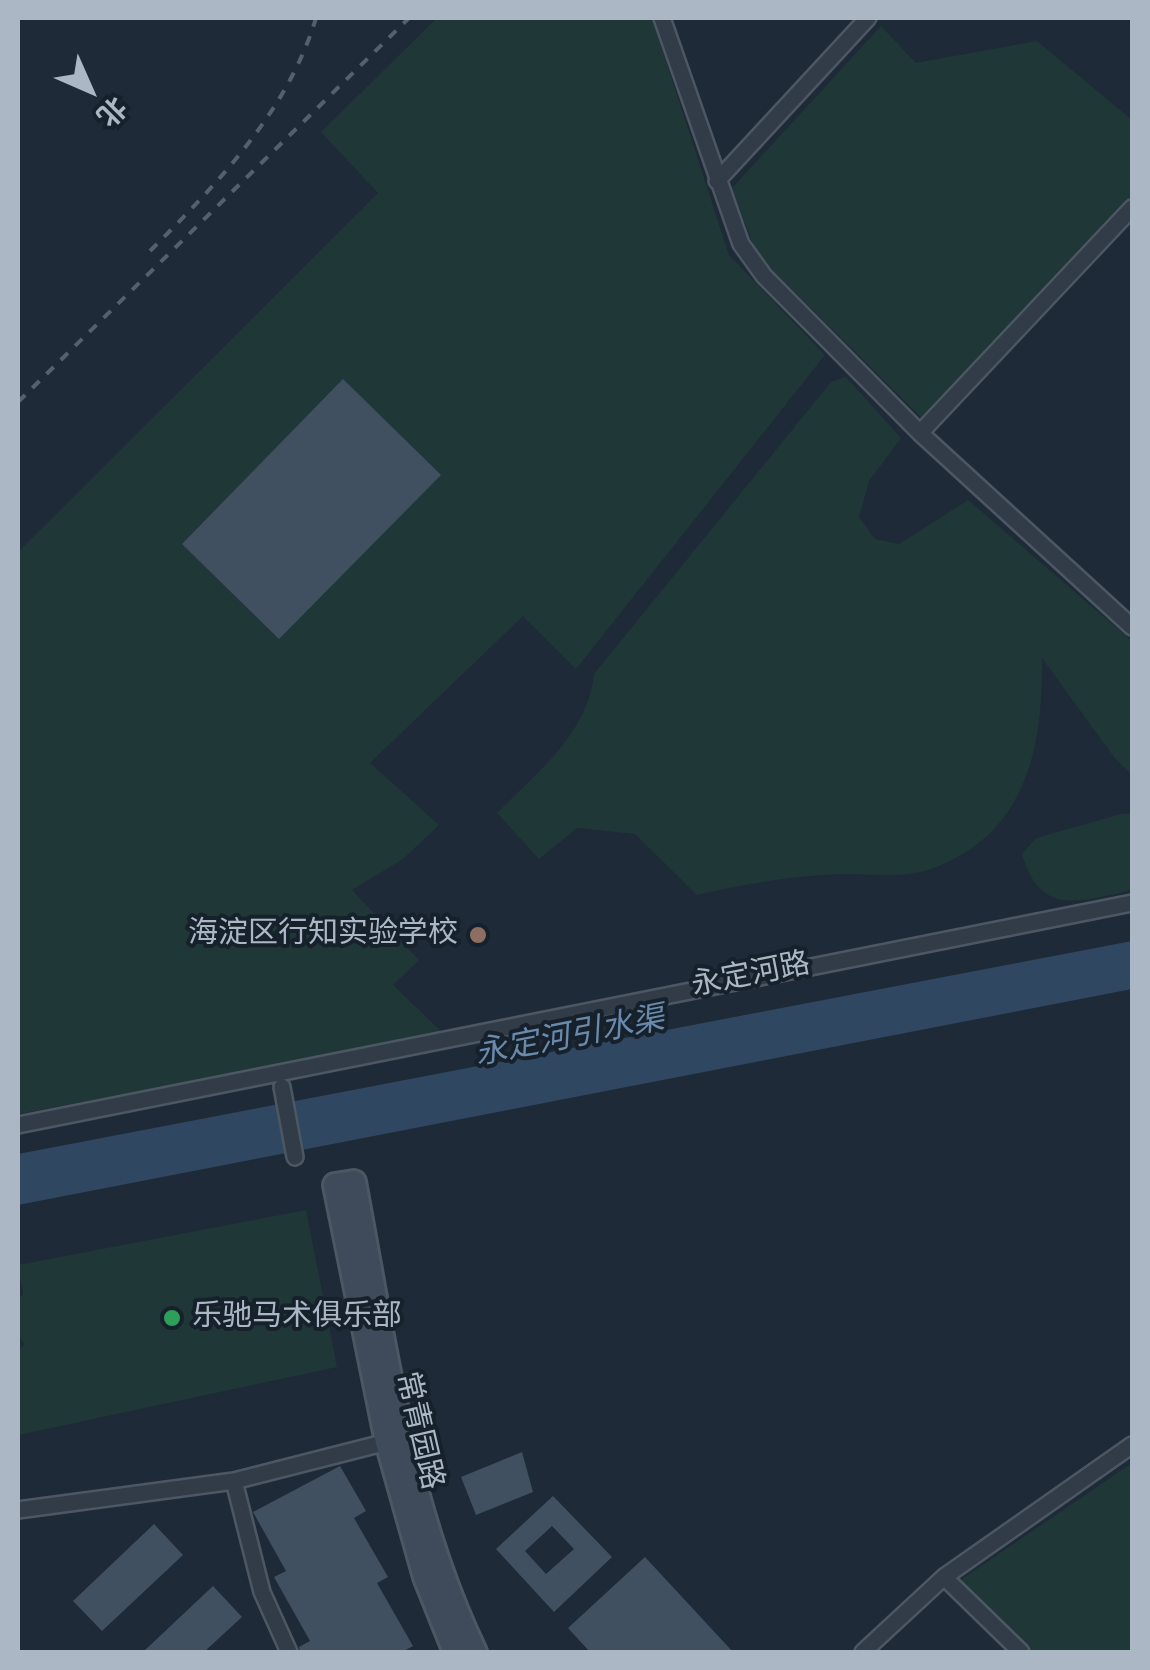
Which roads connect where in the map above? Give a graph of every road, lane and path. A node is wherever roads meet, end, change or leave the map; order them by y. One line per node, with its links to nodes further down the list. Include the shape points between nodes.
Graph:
1 (662, 18): 3 (street)
2 (868, 18): 3 (street)
3 (717, 181): 5 (street, via 741,244 764,276)
4 (1132, 208): 5 (street)
5 (920, 433): 6 (street)
6 (1132, 628)
7 (1132, 903): 9 (street, 永定河路)
8 (282, 1086): 10 (street)
9 (18, 1125)
10 (295, 1157)
11 (387, 1442): 13 (street); 17 (street, 常青园路, via 425,1577); 18 (street, 常青园路, via 335,1186 354,1182 429,1536)
12 (1132, 1445): 15 (street)
13 (234, 1481): 14 (street); 16 (street, via 262,1592)
14 (18, 1510)
15 (944, 1577): 19 (street); 20 (street)
16 (289, 1652)
17 (455, 1652)
18 (476, 1652)
19 (863, 1652)
20 (1021, 1652)

